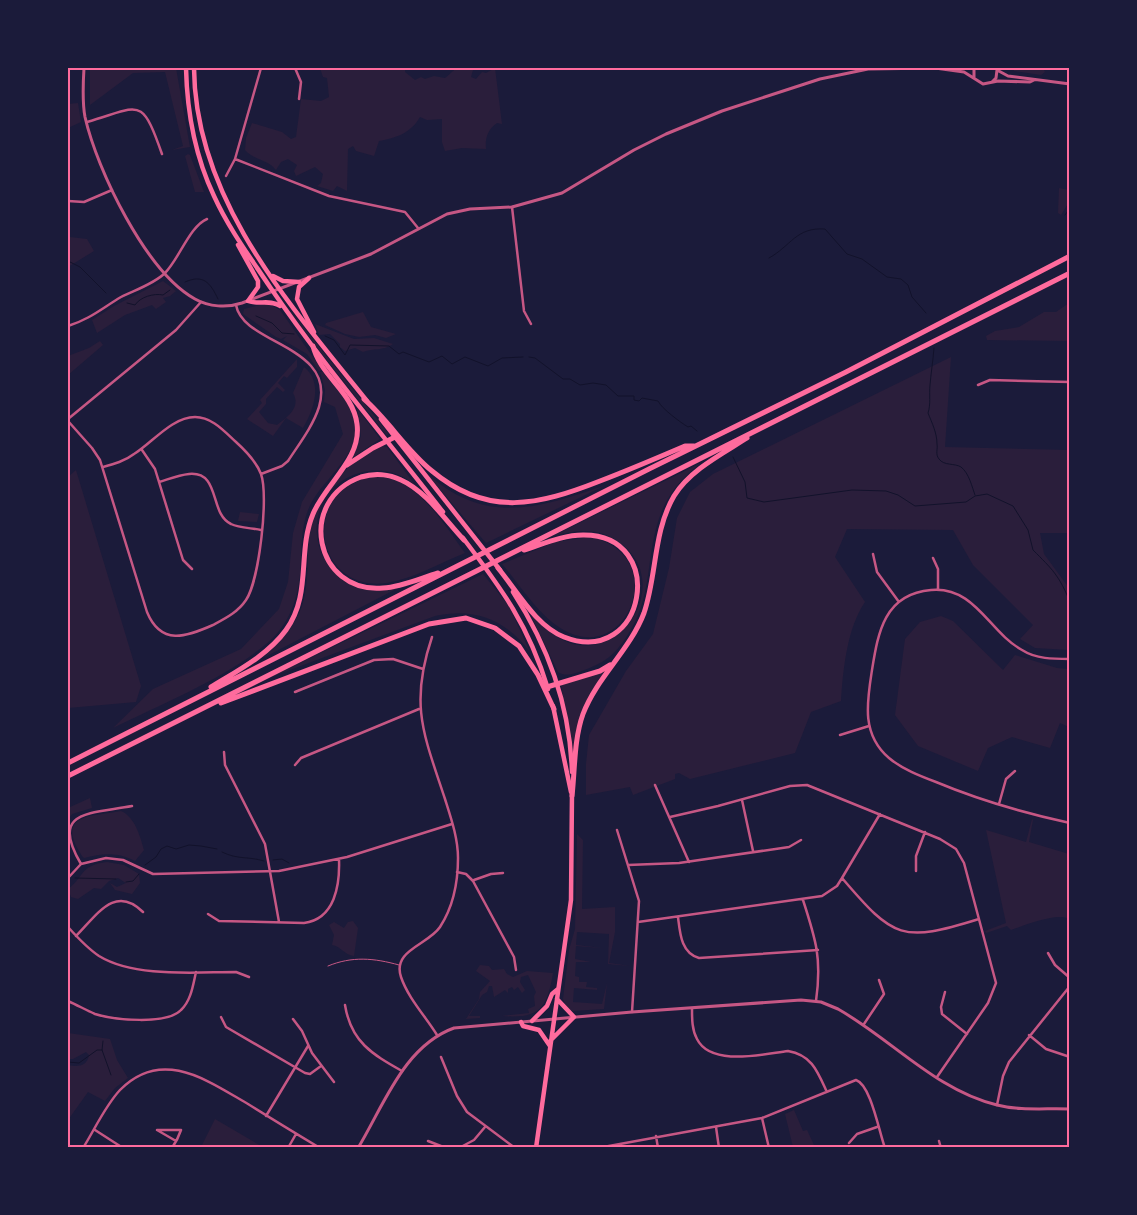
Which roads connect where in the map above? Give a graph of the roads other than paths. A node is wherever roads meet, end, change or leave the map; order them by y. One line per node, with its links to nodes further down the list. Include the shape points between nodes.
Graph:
1 (84, 68): 14 (street, via 83,100)
2 (186, 68): 23 (main road, via 188,107 199,156 214,196)
3 (194, 68): 25 (main road, via 200,126 213,170 237,221)
4 (261, 68): 16 (street)
5 (295, 68): 13 (street, via 301,82)
6 (936, 68): 9 (street, via 957,70); 20 (street, via 861,70 801,85 666,134 567,190)
7 (974, 68): 9 (street)
8 (996, 68): 10 (street, via 1008,76); 11 (street, via 997,76)
9 (976, 80): 11 (street, via 983,84)
10 (1034, 80): 11 (street); 12 (street)
11 (991, 83)
12 (1070, 84)
13 (299, 99)
14 (87, 122): 15 (street, via 124,109 139,109 148,116); 18 (street)
15 (162, 154)
16 (235, 159): 17 (street); 22 (street, via 329,196 405,212)
17 (226, 176)
18 (112, 190): 19 (street, via 84,202); 26 (street, via 137,236)
19 (68, 201)
20 (512, 207): 22 (street, via 456,212); 36 (street, via 524,311)
21 (207, 219): 26 (street, via 197,226)
22 (418, 228): 28 (street, via 376,252)
23 (237, 239): 31 (main road); 32 (main road, via 240,251 258,281 258,287)
24 (1070, 256): 47 (highway)
25 (268, 272): 29 (main road, via 279,280); 30 (main road)
26 (165, 273): 33 (street, via 183,291); 37 (street, via 90,318)
27 (1070, 273): 43 (highway)
28 (309, 278): 29 (street); 38 (main road, via 297,291 297,300)
29 (299, 282): 30 (street)
30 (279, 289): 31 (street); 38 (main road)
31 (273, 292): 32 (street); 35 (main road)
32 (248, 301): 34 (street); 35 (main road, via 274,303)
33 (201, 302): 34 (street, via 217,306); 44 (street, via 176,330)
34 (236, 305): 51 (street, via 242,320 306,361 320,390 316,413 288,461)
35 (286, 310): 39 (main road)
36 (531, 324)
37 (68, 326)
38 (320, 342): 42 (main road)
39 (313, 346): 46 (main road); 50 (highway, via 318,359 350,403 357,422 354,448)
40 (1070, 382): 41 (street, via 990,380)
41 (978, 385)
42 (364, 398): 45 (main road); 47 (highway, via 438,476 467,493 500,502 527,503 554,498 685,446)
43 (780, 418): 56 (highway); 64 (highway, via 704,465 674,495 660,528 644,613)
44 (68, 420): 49 (street, via 92,448)
45 (395, 437): 46 (highway); 59 (main road)
46 (387, 442): 50 (highway, via 356,457); 54 (main road)
47 (697, 446): 58 (highway)
48 (142, 450): 49 (street); 51 (street, via 181,420 203,418 215,424 248,453); 52 (street)
49 (103, 467): 53 (street, via 147,612 152,624 165,634 189,635 238,610 253,586)
50 (341, 470): 70 (highway, via 312,515 307,533 301,600 286,630 254,660)
51 (261, 474): 53 (street, via 265,497)
52 (159, 482): 53 (street, via 188,474 200,475 210,483 219,511 227,522); 60 (street, via 183,560)
53 (261, 530)
54 (464, 540): 58 (highway, via 417,490 387,475 365,476 350,482 332,496 325,510 320,530 326,557 334,569 356,584 382,588); 68 (main road, via 520,618)
55 (873, 554): 62 (street, via 877,571)
56 (507, 556): 59 (highway, via 572,536 600,537 622,550 631,560 638,582 636,607 619,630 593,641 577,641 563,637 542,622); 73 (highway)
57 (933, 558): 61 (street, via 938,569)
58 (453, 568): 70 (highway)
59 (498, 568): 67 (main road, via 532,626)
60 (192, 569)
61 (938, 590): 62 (street, via 922,591); 65 (street, via 955,593 970,601 1023,651 1044,658)
62 (899, 602): 74 (street, via 887,615 878,636 868,700)
63 (432, 637): 66 (street)
64 (620, 654): 67 (highway, via 607,668); 82 (highway, via 584,713 579,730)
65 (1070, 659)
66 (423, 669): 69 (street, via 392,659 374,660); 71 (street)
67 (558, 684): 68 (highway); 82 (main road, via 570,742)
68 (547, 687): 72 (main road)
69 (295, 692)
70 (186, 703): 77 (highway)
71 (419, 708): 78 (street, via 301,758); 89 (street)
72 (554, 710): 73 (highway, via 538,675 519,646 495,628 466,618 429,624); 82 (main road)
73 (192, 714): 80 (highway)
74 (869, 726): 75 (street); 84 (street, via 879,748 904,769)
75 (840, 735)
76 (224, 752): 99 (street, via 225,765 266,844)
77 (68, 763)
78 (295, 765)
79 (1015, 771): 84 (street, via 1006,778)
80 (68, 776)
81 (656, 785): 87 (street)
82 (572, 796): 124 (main road, via 571,900)
83 (742, 800): 86 (street, via 790,786 807,785); 87 (street); 93 (street)
84 (999, 805): 88 (street)
85 (132, 806): 96 (street, via 83,816 74,821 69,828 69,837)
86 (880, 814): 91 (street); 103 (street)
87 (670, 817): 95 (street)
88 (1070, 823)
89 (452, 824): 94 (street); 100 (street)
90 (617, 830): 97 (street)
91 (925, 832): 98 (street, via 916,856); 109 (street, via 949,843 961,855)
92 (801, 840): 93 (street, via 790,847)
93 (753, 851): 95 (street)
94 (339, 859): 99 (street); 110 (street, via 338,887 326,910 308,923)
95 (689, 862): 97 (street)
96 (82, 864): 99 (street, via 100,858 118,858 153,874); 102 (street)
97 (627, 866): 111 (street, via 639,901)
98 (916, 871)
99 (270, 872): 110 (street)
100 (457, 872): 104 (street, via 466,874); 116 (street, via 454,898 444,922 433,936 405,955)
101 (503, 873): 104 (street)
102 (68, 878)
103 (842, 878): 105 (street, via 837,886 822,896); 109 (street, via 882,922 895,929 922,934)
104 (473, 881): 118 (street, via 514,957)
105 (803, 900): 108 (street, via 710,910); 114 (street)
106 (143, 912): 113 (street, via 128,900 117,900)
107 (208, 914): 110 (street, via 219,921)
108 (678, 917): 111 (street); 114 (street, via 684,946 699,958)
109 (979, 919): 139 (street, via 996,982 993,995)
110 (279, 922)
111 (638, 922): 131 (street)
112 (68, 927): 113 (street)
113 (76, 936): 119 (street, via 100,956 119,965 145,970)
114 (818, 950): 128 (street, via 820,965)
115 (1048, 953): 121 (street, via 1055,965)
116 (400, 965): 117 (lane, via 358,958); 140 (street, via 406,989)
117 (328, 966)
118 (516, 970)
119 (196, 972): 120 (street, via 236,972); 127 (street, via 185,1006 166,1018 110,1017)
120 (249, 978)
121 (1070, 978)
122 (878, 980): 138 (street, via 884,994)
123 (1070, 986): 141 (street)
124 (558, 989): 126 (main road); 136 (main road)
125 (945, 992): 139 (street, via 942,1014)
126 (557, 999): 133 (main road); 135 (main road)
127 (68, 1001)
128 (816, 1001): 130 (street); 138 (street)
129 (345, 1005): 148 (street, via 352,1031 362,1044)
130 (692, 1009): 131 (street); 151 (street, via 694,1034 707,1051 726,1057 796,1053 813,1063)
131 (632, 1012): 133 (street)
132 (221, 1017): 147 (street, via 226,1028)
133 (574, 1017): 135 (street); 142 (main road)
134 (293, 1019): 143 (street, via 302,1030)
135 (554, 1019): 136 (street); 142 (main road)
136 (532, 1021): 137 (street)
137 (521, 1022): 140 (street, via 464,1026); 142 (main road, via 523,1026 538,1030)
138 (864, 1024): 149 (street)
139 (967, 1034): 149 (street)
140 (437, 1035): 148 (street)
141 (1029, 1035): 145 (street, via 1046,1049); 152 (street, via 1006,1069)
142 (550, 1043): 175 (main road)
143 (308, 1046): 146 (street); 147 (street)
144 (441, 1056): 157 (street, via 462,1105)
145 (1070, 1057)
146 (322, 1066): 147 (street, via 310,1074); 150 (street)
147 (294, 1068): 154 (street)
148 (402, 1071): 171 (street)
149 (937, 1077): 152 (street, via 971,1096)
150 (334, 1082)
151 (826, 1090): 155 (street); 158 (street, via 852,1080 861,1081 867,1089)
152 (997, 1105): 153 (street)
153 (1070, 1108)
154 (266, 1116): 159 (street, via 202,1077 164,1070 137,1078 121,1089); 160 (street)
155 (762, 1118): 156 (street); 179 (street)
156 (716, 1126): 161 (street); 178 (street)
157 (485, 1127): 173 (street, via 474,1140); 174 (street)
158 (877, 1127): 165 (street, via 857,1134); 180 (street)
159 (94, 1130): 166 (street); 167 (street)
160 (296, 1134): 169 (street); 170 (street)
161 (656, 1136): 176 (street); 177 (street)
162 (176, 1141): 162 (street, via 181,1130 157,1130); 168 (street)
163 (428, 1141): 172 (street)
164 (939, 1141): 181 (street)
165 (849, 1143)
166 (83, 1148)
167 (123, 1148)
168 (172, 1148)
169 (288, 1148)
170 (320, 1148)
171 (358, 1148)
172 (446, 1148)
173 (459, 1148)
174 (515, 1148)
175 (536, 1148)
176 (598, 1148)
177 (658, 1148)
178 (719, 1148)
179 (769, 1148)
180 (885, 1148)
181 (941, 1148)

